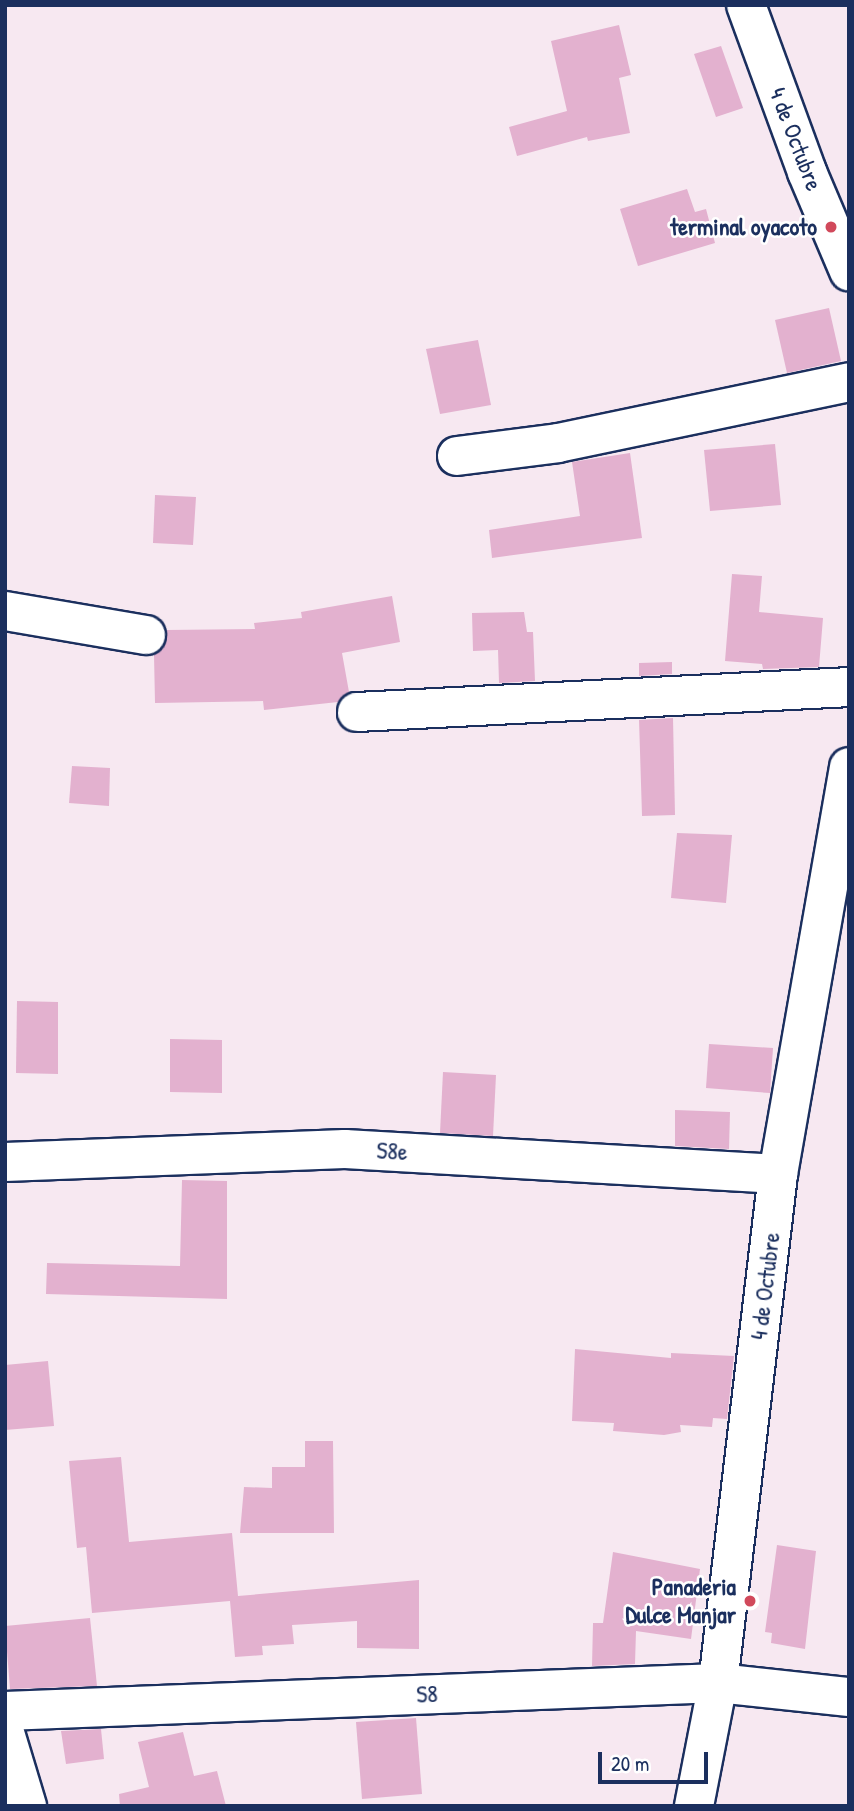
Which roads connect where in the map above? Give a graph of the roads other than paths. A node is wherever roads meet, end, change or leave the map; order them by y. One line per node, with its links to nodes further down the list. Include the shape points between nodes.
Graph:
1 (746, 5): 2 (street, 4 de Octubre)
2 (849, 271)
3 (849, 382): 4 (street, via 558,443)
4 (457, 456)
5 (5, 611): 6 (street)
6 (146, 635)
7 (849, 687): 8 (street)
8 (357, 712)
9 (849, 767): 11 (street, 4 de Octubre)
10 (5, 1162): 11 (street, S8e, via 345,1149)
11 (778, 1174): 12 (street, 4 de Octubre)
12 (718, 1683): 13 (street, S8); 14 (street, S8); 17 (street, 4 de Octubre)
13 (849, 1697)
14 (5, 1711)
15 (5, 1732): 16 (street)
16 (27, 1806)
17 (694, 1806)

